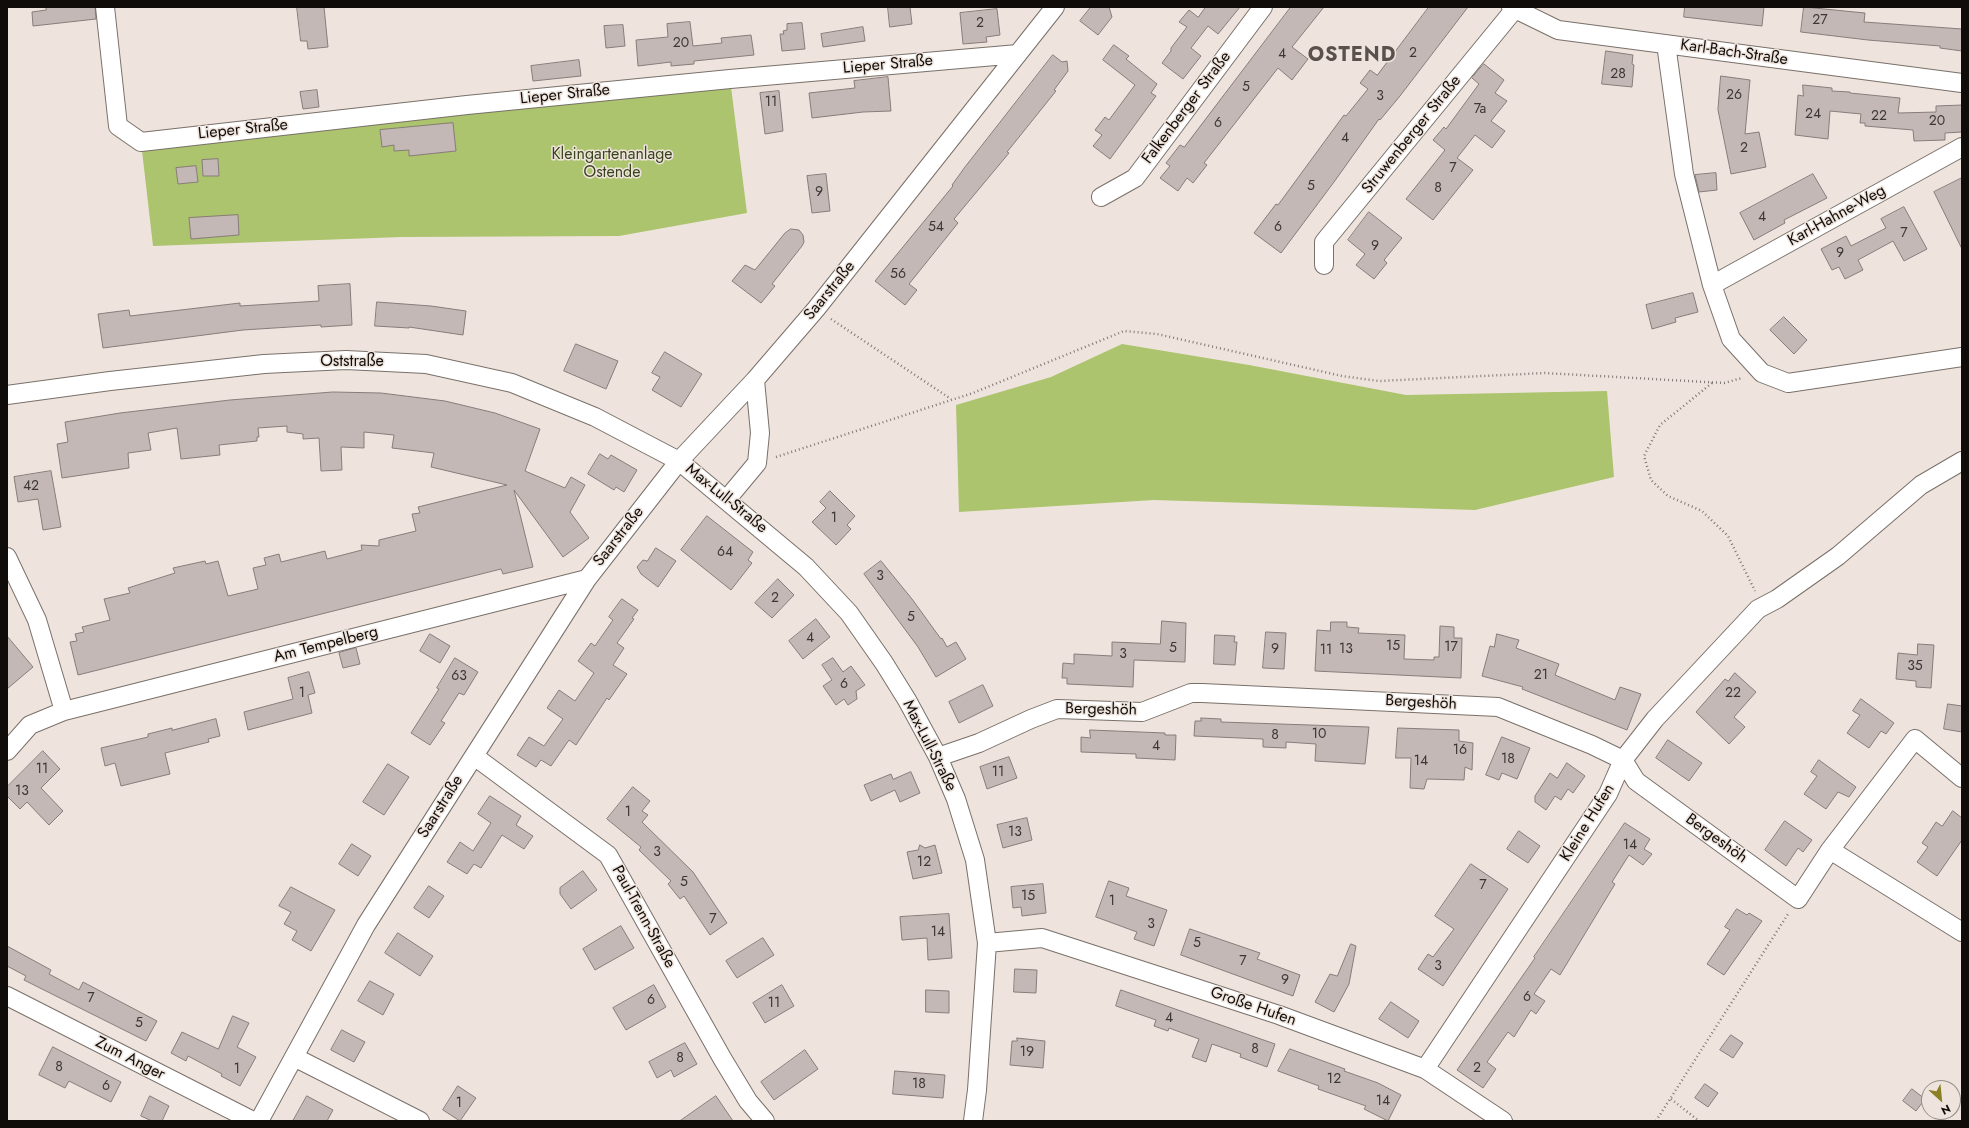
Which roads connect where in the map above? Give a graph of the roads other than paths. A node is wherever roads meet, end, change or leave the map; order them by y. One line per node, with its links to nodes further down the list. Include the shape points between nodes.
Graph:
1 (106, 7): 6 (street, Lieper Straße, via 118,126 141,142 467,105)
2 (1055, 7): 6 (street, Saarstraße)
3 (1263, 7): 9 (street, Falkenberger Straße, via 1135,178)
4 (1512, 8): 5 (street, Karl-Bach-Straße, via 1558,30); 10 (street, Struwenberger Straße, via 1324,242)
5 (1666, 44): 7 (street, Karl-Bach-Straße); 11 (street, via 1684,174)
6 (1018, 54): 13 (street, Saarstraße, via 816,309)
7 (1962, 83)
8 (1962, 147): 11 (street, Karl-Hahne-Weg)
9 (1100, 197)
10 (1324, 265)
11 (1712, 285): 12 (street, via 1731,339 1762,373 1788,383)
12 (1962, 356)
13 (755, 380): 15 (street, Saarstraße); 17 (street, via 760,433 757,463)
14 (7, 395): 15 (street, Oststraße, via 264,364 346,360 426,364 512,382 595,417)
15 (678, 461): 17 (street, Max-Lull-Straße); 19 (street, Saarstraße)
16 (1962, 461): 24 (street, Kleine Hufen, via 1921,485 1838,556 1777,599 1758,609 1655,720)
17 (727, 499): 23 (street, Max-Lull-Straße, via 806,567 849,613 888,669)
18 (7, 557): 20 (street, via 37,620)
19 (587, 578): 20 (street, Am Tempelberg); 22 (street, Saarstraße)
20 (64, 711): 21 (street, Am Tempelberg, via 30,725)
21 (7, 751)
22 (474, 756): 30 (street, Saarstraße, via 366,925); 35 (street, Paul-Trenn-Straße, via 608,855 722,1058 748,1101)
23 (938, 757): 24 (street, Bergeshöh, via 979,743 1057,710 1142,712 1191,693 1202,693 1498,707); 28 (street, Max-Lull-Straße, via 956,799 975,860)
24 (1623, 760): 26 (street, Bergeshöh, via 1636,781 1798,899); 31 (street, Kleine Hufen, via 1608,794)
25 (1962, 778): 26 (street, via 1915,739)
26 (1830, 850): 27 (street)
27 (1962, 932)
28 (987, 943): 31 (street, Große Hufen, via 1042,938 1278,1015); 36 (street, Max-Lull-Straße)
29 (7, 996): 32 (street, Zum Anger)
30 (294, 1057): 33 (street, Saarstraße); 34 (street)
31 (1425, 1070): 37 (street, Große Hufen)
32 (253, 1121)
33 (259, 1121)
34 (420, 1121)
35 (765, 1121)
36 (973, 1121)
37 (1503, 1121)

